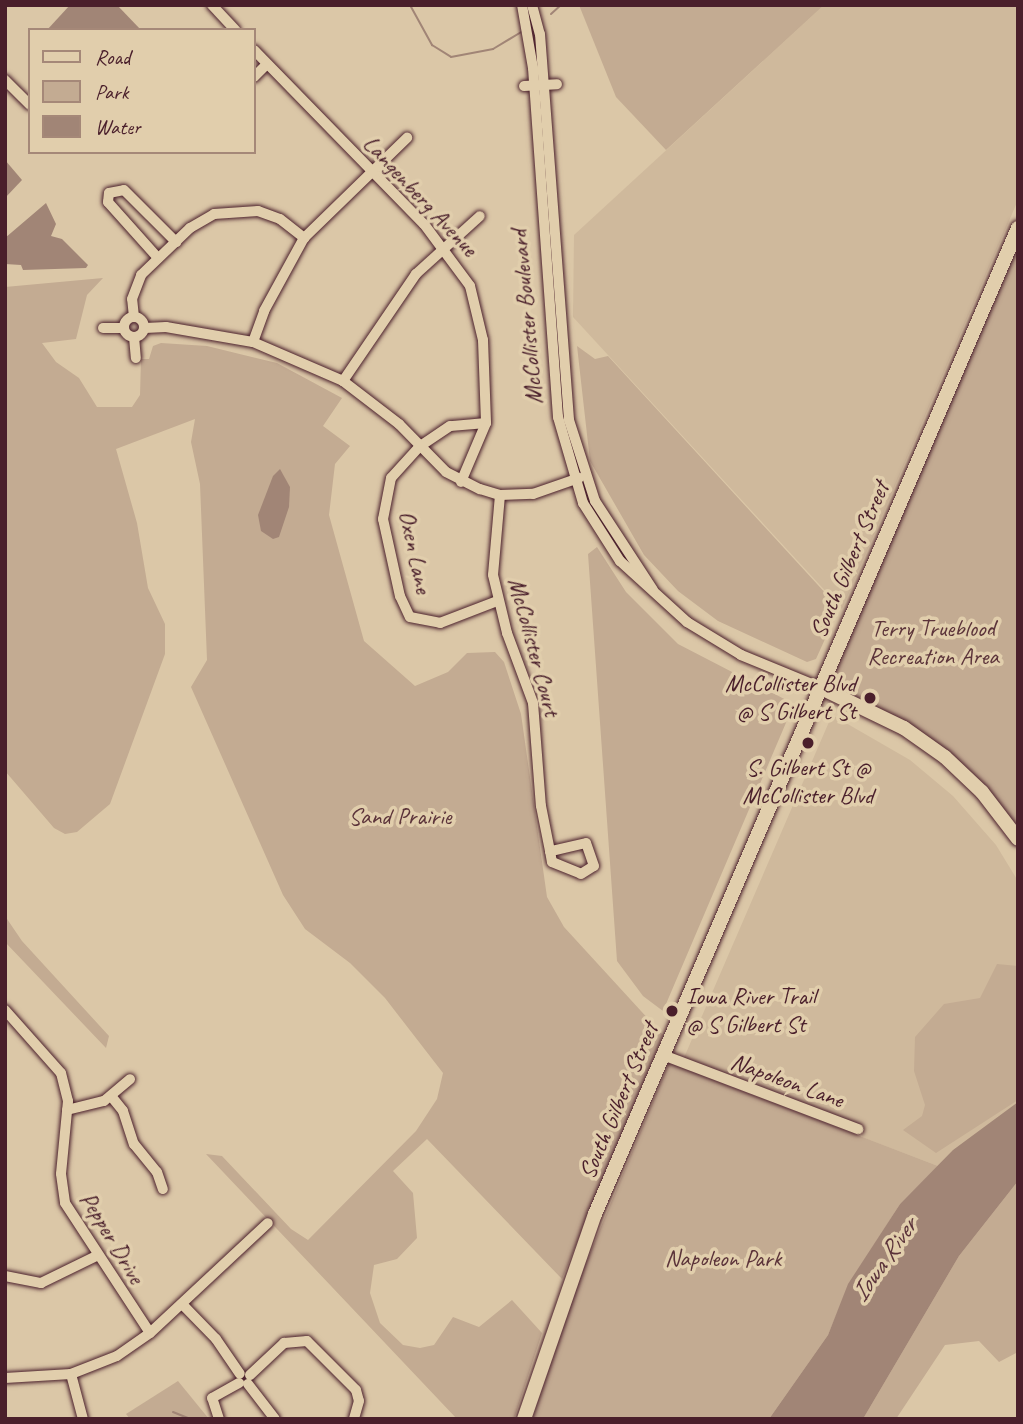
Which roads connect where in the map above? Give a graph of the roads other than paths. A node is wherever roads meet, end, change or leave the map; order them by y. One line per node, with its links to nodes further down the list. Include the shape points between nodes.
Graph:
1 (212, 5): 4 (street)
2 (522, 5): 10 (street, McCollister Boulevard)
3 (532, 5): 10 (street, McCollister Boulevard)
4 (233, 28)
5 (256, 52): 6 (street, Langenberg Avenue)
6 (267, 64): 7 (street); 13 (street, Langenberg Avenue)
7 (256, 75)
8 (5, 80): 11 (street)
9 (557, 84): 10 (street)
10 (534, 85): 30 (street, McCollister Boulevard, via 564,386)
11 (28, 104)
12 (407, 138): 13 (street)
13 (370, 171): 16 (street); 18 (street, Langenberg Avenue)
14 (480, 216): 18 (street)
15 (1018, 228): 34 (main road, South Gilbert Street)
16 (304, 238): 17 (street, via 280,219 240,209 214,214); 25 (street, via 264,311)
17 (176, 242): 19 (street); 19 (street, via 124,190 109,193 108,202)
18 (444, 248): 27 (street, via 393,303); 28 (street, Langenberg Avenue, via 470,286 478,313)
19 (158, 258): 20 (street, via 141,275 132,299)
20 (134, 317): 22 (street); 23 (street)
21 (103, 328): 22 (street)
22 (124, 328): 24 (street)
23 (145, 328): 24 (street); 25 (street, via 166,327)
24 (134, 337): 26 (street)
25 (253, 342): 27 (street)
26 (136, 358)
27 (343, 381): 29 (street)
28 (486, 423): 29 (street, Oxen Lane, via 450,426); 31 (street, Langenberg Avenue)
29 (420, 446): 31 (street); 33 (street, Oxen Lane, via 391,478 383,504 405,610 410,617 430,624)
30 (579, 478): 32 (street, via 533,494); 34 (street, McCollister Boulevard, via 657,595 713,641)
31 (461, 482): 32 (street)
32 (500, 495): 33 (street, McCollister Court, via 494,548)
33 (497, 601): 36 (street, McCollister Court, via 533,703)
34 (819, 687): 35 (main road, McCollister Boulevard, via 904,728 945,757 982,792); 38 (main road, South Gilbert Street)
35 (1018, 839)
36 (550, 851)
37 (5, 1010): 41 (street, Pepper Drive, via 61,1073)
38 (663, 1055): 42 (street, Napoleon Lane); 56 (main road, South Gilbert Street, via 581,1251)
39 (130, 1079): 40 (street)
40 (111, 1096): 41 (street, via 95,1105); 43 (street)
41 (67, 1110): 45 (street, Pepper Drive, via 62,1194)
42 (858, 1129)
43 (163, 1189)
44 (268, 1223): 47 (street)
45 (96, 1256): 46 (street, via 41,1283); 48 (street, Pepper Drive)
46 (5, 1276)
47 (182, 1304): 48 (street); 51 (street, via 216,1339)
48 (150, 1333): 49 (street, via 117,1356)
49 (71, 1374): 50 (street); 52 (street)
50 (5, 1378)
51 (244, 1379): 53 (street, via 212,1398); 54 (street); 55 (street, via 284,1343 307,1341 355,1390 359,1401)
52 (83, 1419)
53 (219, 1419)
54 (275, 1419)
55 (354, 1419)
56 (524, 1419)

